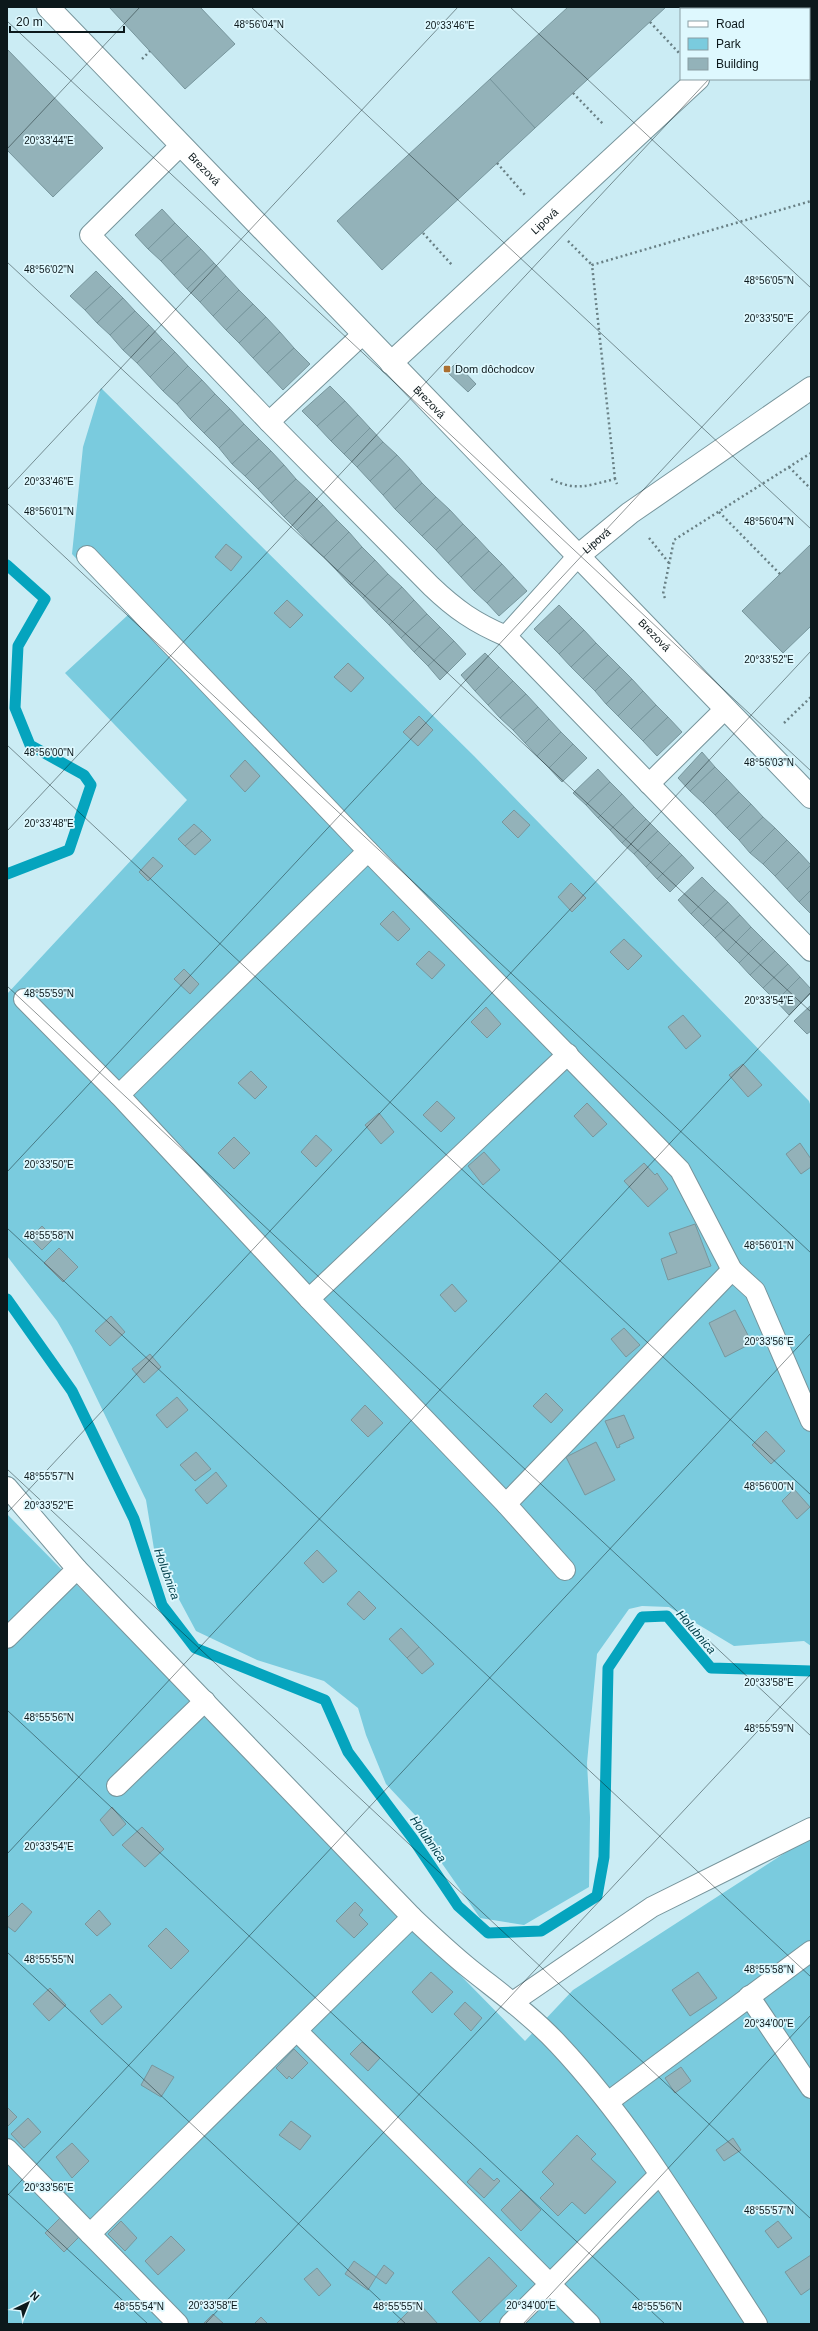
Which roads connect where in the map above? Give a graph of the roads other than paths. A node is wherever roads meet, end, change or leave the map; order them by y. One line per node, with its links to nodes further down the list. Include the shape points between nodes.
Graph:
1 (48, 7): 3 (street, Brezová)
2 (697, 80): 5 (street, Lipová)
3 (181, 145): 4 (street, Brezová); 7 (lane, via 90,235)
4 (363, 334): 5 (street, Brezová); 7 (lane)
5 (391, 363): 9 (street, Brezová)
6 (811, 388): 9 (street, Lipová, via 630,513)
7 (269, 422): 10 (lane, via 456,609 479,624)
8 (87, 556): 14 (lane)
9 (578, 556): 10 (lane); 11 (street, Brezová)
10 (506, 636): 12 (lane)
11 (725, 709): 12 (lane); 13 (street, Brezová)
12 (649, 784): 15 (lane)
13 (811, 797)
14 (368, 851): 17 (lane); 18 (lane)
15 (811, 951)
16 (24, 999): 18 (lane)
17 (568, 1054): 19 (lane, via 680,1170); 20 (lane)
18 (119, 1095): 20 (lane)
19 (732, 1270): 21 (lane, via 754,1291); 23 (lane)
20 (308, 1299): 23 (lane)
21 (811, 1421)
22 (7, 1487): 24 (lane)
23 (506, 1504): 25 (lane)
24 (77, 1569): 26 (lane); 27 (lane)
25 (565, 1570)
26 (7, 1638)
27 (205, 1702): 28 (lane); 30 (lane)
28 (117, 1786)
29 (811, 1828): 33 (lane, via 652,1907)
30 (412, 1917): 33 (lane, via 469,1968); 34 (lane)
31 (811, 1951): 32 (lane)
32 (749, 1996): 35 (lane); 36 (lane)
33 (513, 2002): 36 (lane, via 558,2043)
34 (296, 2031): 39 (lane); 40 (lane)
35 (811, 2088)
36 (608, 2102): 38 (lane)
37 (7, 2149): 39 (lane)
38 (659, 2175): 40 (lane); 44 (lane)
39 (90, 2234): 41 (lane)
40 (551, 2284): 42 (lane); 43 (lane)
41 (178, 2324)
42 (510, 2324)
43 (590, 2324)
44 (757, 2324)

